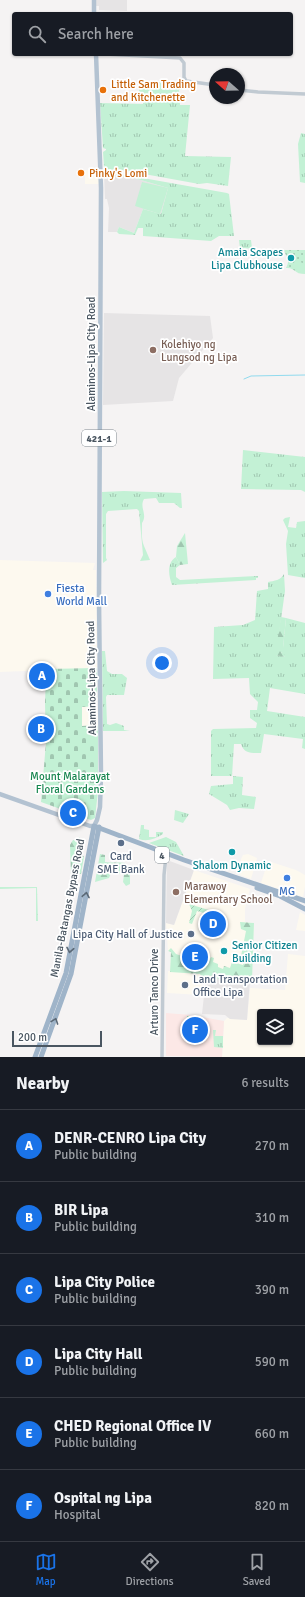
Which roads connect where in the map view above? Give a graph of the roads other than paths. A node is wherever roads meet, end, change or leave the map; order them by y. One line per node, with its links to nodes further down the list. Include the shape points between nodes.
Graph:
1 (94, 0): 2 (main road)
2 (94, 12)
3 (96, 56): 9 (main road, Alaminos-Lipa City Road / 421-1, via 101,188 101,790)
4 (143, 56): 5 (street, via 180,58 184,63 186,81)
5 (209, 84)
6 (245, 91): 7 (street)
7 (305, 94)
8 (0, 794): 9 (main road, 4)
9 (95, 827): 10 (highway, 4); 11 (highway, 4); 14 (highway, Manila-Batangas Bypass Road, one-way to 14, via 66,973); 15 (highway, Manila-Batangas Bypass Road, one-way to 9, via 71,974)
10 (166, 856): 12 (highway, 4, via 271,893); 16 (street, Arturo Tanco Drive)
11 (305, 901)
12 (303, 908): 13 (highway)
13 (305, 913)
14 (35, 1057)
15 (42, 1057)
16 (162, 1057)

